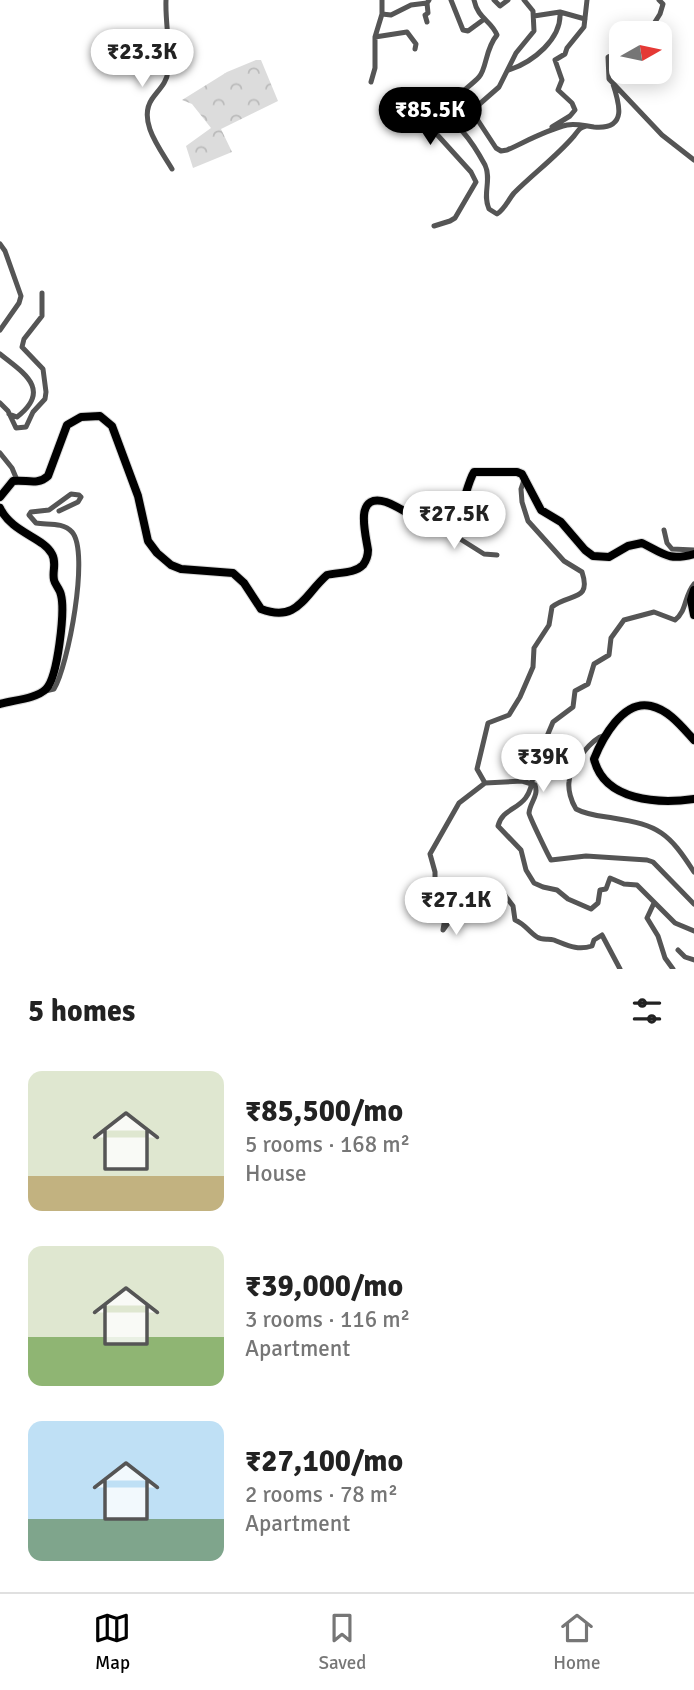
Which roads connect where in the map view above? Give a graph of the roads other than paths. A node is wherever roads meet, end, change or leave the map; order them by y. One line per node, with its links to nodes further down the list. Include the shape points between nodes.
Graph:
1 (166, 0): 33 (street, via 168,71 147,114)
2 (382, 0): 14 (street)
3 (451, 0): 17 (street, via 465,31)
4 (474, 0): 17 (street)
5 (494, 0): 6 (street, via 501,6)
6 (508, 0)
7 (524, 0): 12 (street)
8 (537, 0): 12 (street)
9 (587, 0): 16 (street)
10 (659, 0): 18 (street, via 662,10)
11 (428, 1): 14 (street, via 391,16); 19 (street)
12 (530, 6): 15 (street)
13 (560, 12): 15 (street); 16 (street); 23 (street, via 560,24 551,40 531,59)
14 (382, 14): 20 (street)
15 (534, 16): 23 (street, via 534,31)
16 (585, 19): 31 (street, via 565,54 555,60 562,80 558,90 574,111)
17 (483, 20): 29 (street, via 497,35 482,74 453,101)
18 (655, 21)
19 (427, 22)
20 (375, 37): 21 (street, via 407,32); 25 (street)
21 (415, 49)
22 (609, 57): 24 (street)
23 (509, 70): 28 (street)
24 (609, 79)
25 (371, 82)
26 (613, 84): 30 (street, via 620,110 617,119 606,126)
27 (615, 84): 32 (street, via 662,135)
28 (474, 111): 29 (street); 31 (street, via 501,151)
29 (448, 119): 30 (street, via 464,133 485,165 487,205 497,214); 34 (street, via 433,130 476,182 455,218)
30 (586, 125): 31 (street)
31 (546, 131)
32 (694, 160)
33 (172, 169)
34 (434, 226)
35 (0, 244): 37 (street, via 21,296)
36 (42, 293): 40 (street, via 43,316 22,347 43,369 46,397 26,427 16,428)
37 (0, 330)
38 (0, 354): 40 (street, via 33,384 33,396 23,412 17,417)
39 (0, 403): 40 (street)
40 (9, 414)
41 (0, 453): 43 (street)
42 (521, 474): 47 (main road, via 474,472); 49 (main road, via 537,506 561,522 593,556 609,557 642,543 673,558); 58 (street, via 528,521 564,561 582,572 586,588 552,607 520,697 509,715 488,723 478,765)
43 (17, 480): 44 (main road); 47 (main road, via 44,480 67,425 81,417 100,416 111,426 138,496 148,541 157,553 181,569 233,573 261,609 275,613 298,608 327,575 353,571 364,564 368,550 364,513 372,502 390,504 434,527 453,522)
44 (0, 497)
45 (0, 508): 54 (main road, via 4,517 48,548 54,559 53,577 62,602 60,643)
46 (59, 512): 54 (street, via 81,497 71,494 53,508 29,515 36,523 69,529 77,545 74,625 62,675 54,689)
47 (460, 513): 50 (street, via 454,528 457,537 484,554)
48 (664, 530): 49 (street, via 672,550)
49 (694, 552)
50 (497, 555)
51 (694, 584): 59 (street, via 675,620 654,612 622,622 611,638 608,656 594,664 588,684 575,691 573,707 552,722 545,741 528,758)
52 (694, 590): 53 (main road)
53 (694, 615)
54 (45, 691): 55 (main road)
55 (0, 704)
56 (606, 735): 57 (main road, via 624,713 649,705 674,718); 60 (main road, via 593,759 601,778 616,791 657,800); 61 (street, via 592,741 570,776 569,791 576,809 658,829)
57 (694, 740)
58 (485, 783): 59 (street); 67 (street, via 459,803 430,854 435,883 446,902 443,930 456,912 457,894 474,897 497,885 513,906 514,918 538,937 585,948 602,935)
59 (532, 783): 62 (street, via 527,799 498,825 521,850 534,883 591,909 611,878 637,885); 63 (street, via 537,792 529,818 551,860 586,856 647,860)
60 (694, 799)
61 (694, 872)
62 (654, 903): 64 (street, via 675,923); 68 (street, via 647,918)
63 (694, 904)
64 (694, 931)
65 (678, 950): 66 (street)
66 (694, 960)
67 (620, 969)
68 (673, 969)

